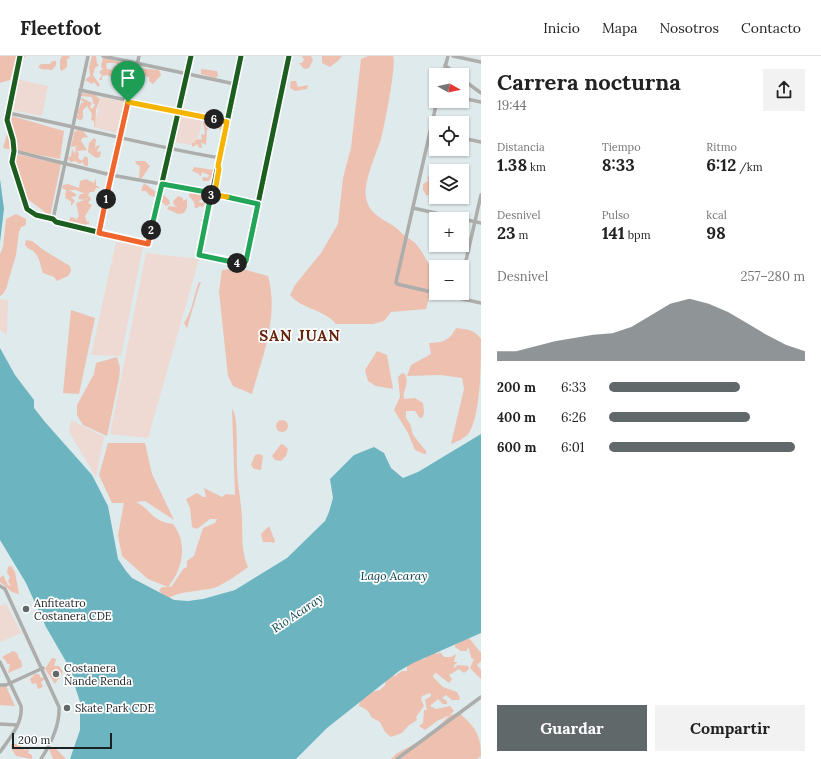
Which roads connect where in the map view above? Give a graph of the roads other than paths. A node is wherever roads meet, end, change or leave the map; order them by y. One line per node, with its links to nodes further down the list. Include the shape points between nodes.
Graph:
1 (20, 56): 25 (street)
2 (88, 56): 19 (street)
3 (103, 56): 12 (street)
4 (139, 56): 12 (street)
5 (190, 56): 16 (street)
6 (241, 56): 17 (street)
7 (289, 56): 41 (street)
8 (448, 56): 13 (street)
9 (453, 56): 10 (street)
10 (464, 57): 11 (street)
11 (481, 62)
12 (137, 63): 16 (street); 22 (street)
13 (445, 65): 14 (street); 15 (street)
14 (444, 68)
15 (449, 68)
16 (186, 74): 17 (street); 24 (street)
17 (235, 84): 26 (street)
18 (469, 84): 20 (street)
19 (80, 90): 22 (street); 27 (street)
20 (481, 93)
21 (469, 99): 23 (street)
22 (128, 102): 24 (street); 29 (street)
23 (481, 102)
24 (178, 112): 26 (street); 32 (street)
25 (8, 113): 27 (street); 33 (street, via 7,123)
26 (227, 122): 34 (street)
27 (72, 126): 29 (street); 35 (street)
28 (429, 135): 42 (street)
29 (120, 137): 32 (street); 37 (street)
30 (469, 139): 31 (street)
31 (481, 142)
32 (170, 150): 34 (street); 38 (street)
33 (14, 151): 35 (street); 43 (street, via 12,162 27,209 36,215)
34 (220, 158): 36 (street)
35 (64, 162): 37 (street); 43 (street)
36 (218, 166): 39 (street); 41 (street, via 215,194)
37 (111, 175): 38 (street); 46 (street)
38 (162, 184): 39 (street); 46 (street, via 148,244)
39 (212, 193): 41 (street, via 199,255 244,263)
40 (481, 195): 44 (street)
41 (258, 204)
42 (413, 208): 44 (street); 48 (street, via 396,282)
43 (54, 219): 46 (street, via 56,222)
44 (475, 221): 45 (street); 47 (street)
45 (481, 222)
46 (99, 233)
47 (466, 260)
48 (429, 291)
49 (467, 300): 50 (street)
50 (481, 303)
51 (0, 586): 53 (street, via 5,589)
52 (0, 662): 54 (street)
53 (43, 668): 54 (street); 60 (street, via 57,700 60,715)
54 (10, 684): 55 (street); 58 (street, via 21,706 22,712)
55 (0, 685)
56 (481, 698): 61 (street)
57 (0, 724): 58 (street)
58 (17, 725): 59 (street)
59 (0, 752)
60 (41, 759)
61 (397, 759)

